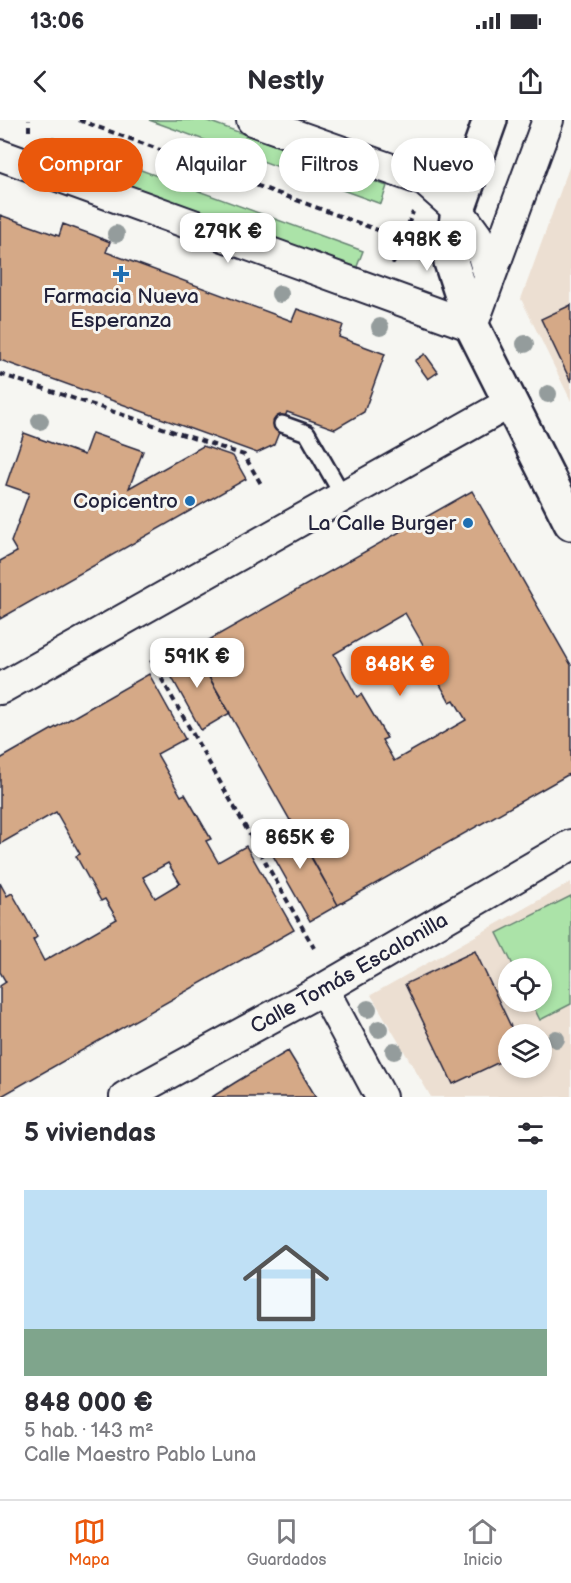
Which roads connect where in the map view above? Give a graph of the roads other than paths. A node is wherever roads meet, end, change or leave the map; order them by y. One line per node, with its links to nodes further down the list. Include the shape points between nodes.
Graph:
1 (252, 120): 5 (street, via 425,181)
2 (490, 120): 5 (main road)
3 (548, 120): 6 (street)
4 (0, 155): 7 (street)
5 (458, 210): 6 (street, via 477,236); 7 (main road, via 451,262)
6 (489, 275): 7 (street)
7 (472, 326): 8 (main road)
8 (511, 402): 10 (street); 11 (main road)
9 (282, 424): 10 (lane, via 307,434)
10 (343, 496): 12 (street)
11 (571, 523)
12 (0, 689)
13 (571, 845): 14 (street, Calle Tomás Escalonilla)
14 (323, 989): 15 (street, Calle Tomás Escalonilla); 16 (street)
15 (138, 1094)
16 (381, 1097)

